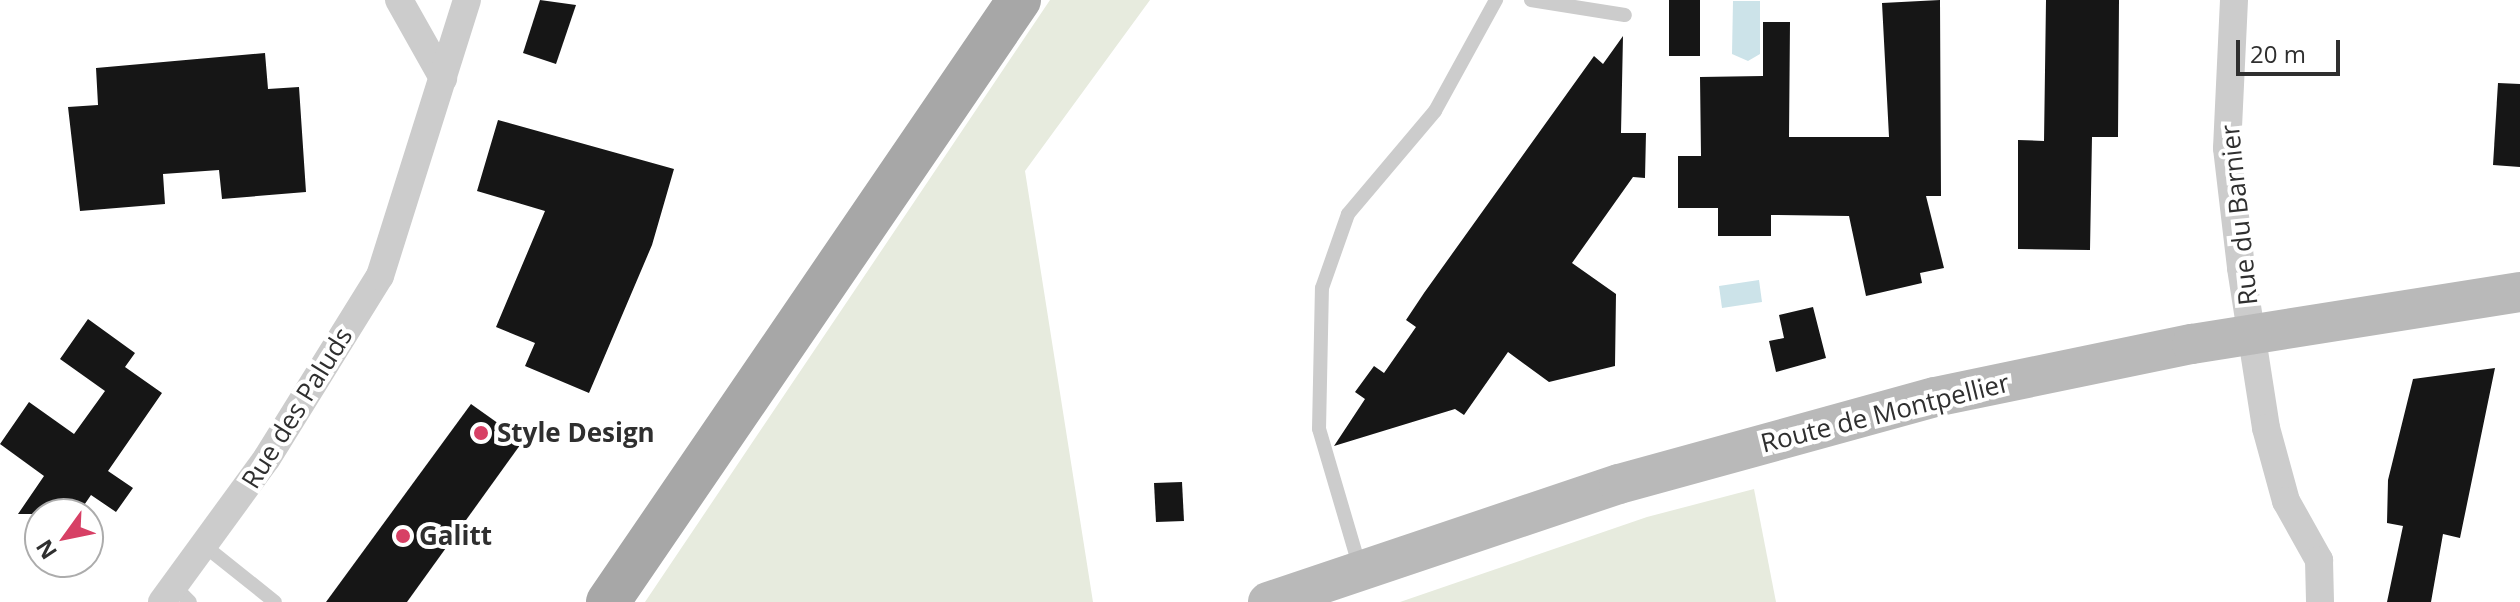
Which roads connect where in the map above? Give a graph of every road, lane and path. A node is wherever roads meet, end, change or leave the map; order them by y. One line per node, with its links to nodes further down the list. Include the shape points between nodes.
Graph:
1 (399, 0): 8 (street)
2 (467, 0): 8 (street)
3 (1019, 0): 15 (main road)
4 (1496, 0): 12 (lane, via 1435,111 1348,214 1322,288 1319,429)
5 (1531, 0): 7 (lane)
6 (2234, 0): 10 (street, Rue du Barnier, via 2227,148)
7 (1625, 15)
8 (443, 78): 11 (street, Rue des Paluds, via 380,276)
9 (2520, 292): 10 (main road, Route de Montpellier)
10 (2251, 334): 12 (main road, Route de Montpellier, via 1935,397 1619,484); 17 (street, Rue du Barnier, via 2286,501 2319,560)
11 (206, 547): 13 (street, Rue des Paluds); 14 (lane)
12 (1360, 568): 16 (main road, Route de Montpellier)
13 (176, 597)
14 (275, 602)
15 (608, 602)
16 (1268, 602)
17 (2320, 602)

